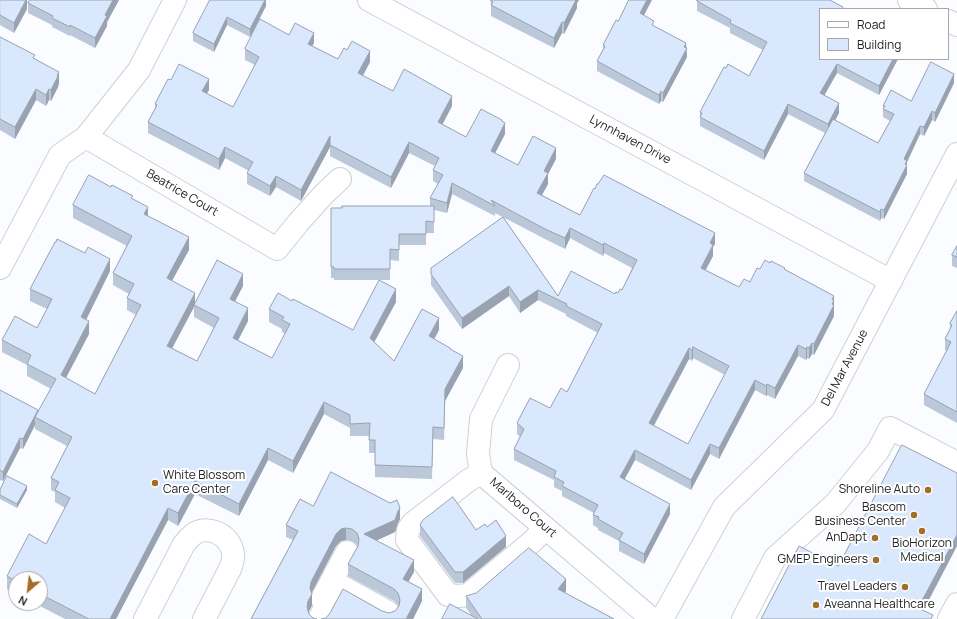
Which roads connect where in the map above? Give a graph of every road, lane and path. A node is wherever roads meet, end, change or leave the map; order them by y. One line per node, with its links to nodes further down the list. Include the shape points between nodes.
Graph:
1 (175, 0): 5 (street, via 139,70)
2 (369, 0): 10 (street, Lynnhaven Drive)
3 (909, 0): 4 (street)
4 (924, 8)
5 (86, 137): 7 (street, Beatrice Court, via 277,249); 9 (street, via 60,155)
6 (957, 154): 8 (street, Del Mar Avenue)
7 (340, 179)
8 (949, 190): 10 (street, Del Mar Avenue)
9 (0, 268)
10 (890, 281): 23 (street, Del Mar Avenue, via 823,410 724,507)
11 (508, 365): 13 (street, Marlboro Court, via 481,419 478,454)
12 (957, 463): 24 (street, via 890,428 878,451 835,504 775,558)
13 (481, 473): 14 (street, Marlboro Court); 14 (street, via 419,518 408,530 407,540 448,595 468,595)
14 (545, 528): 22 (street, Marlboro Court)
15 (347, 552): 20 (street)
16 (957, 604): 25 (street)
17 (388, 612): 21 (street, via 339,587)
18 (145, 619): 19 (street, via 184,544 196,533 204,530 220,533 226,538 231,545 233,561)
19 (204, 619)
20 (311, 619)
21 (319, 619)
22 (652, 619)
23 (662, 619)
24 (742, 619)
25 (950, 619)

